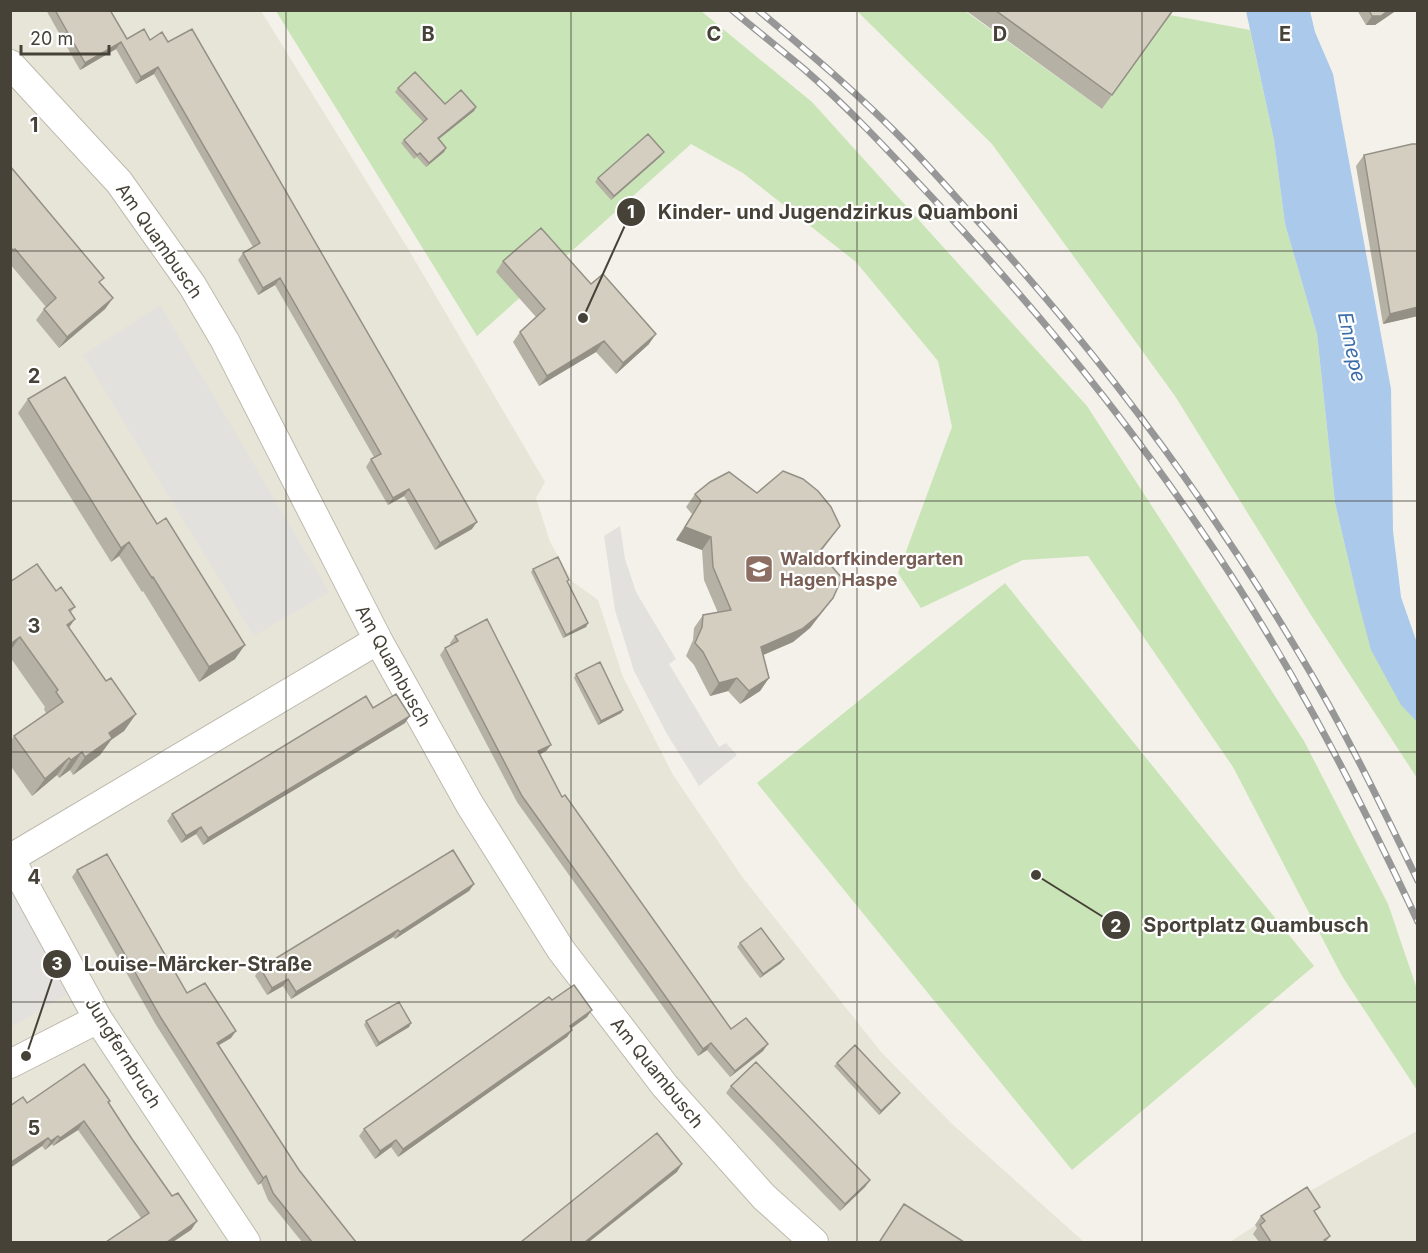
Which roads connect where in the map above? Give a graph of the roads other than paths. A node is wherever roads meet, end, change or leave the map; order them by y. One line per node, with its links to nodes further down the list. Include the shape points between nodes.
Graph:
1 (10, 64): 2 (street, Am Quambusch, via 119,182 192,285 225,341)
2 (378, 640): 3 (street); 7 (street, Am Quambusch, via 470,805 561,950 665,1086 764,1197)
3 (11, 858): 4 (street, Jungfernbruch)
4 (98, 1019): 5 (street); 6 (street, Jungfernbruch)
5 (10, 1064)
6 (246, 1242)
7 (814, 1242)

